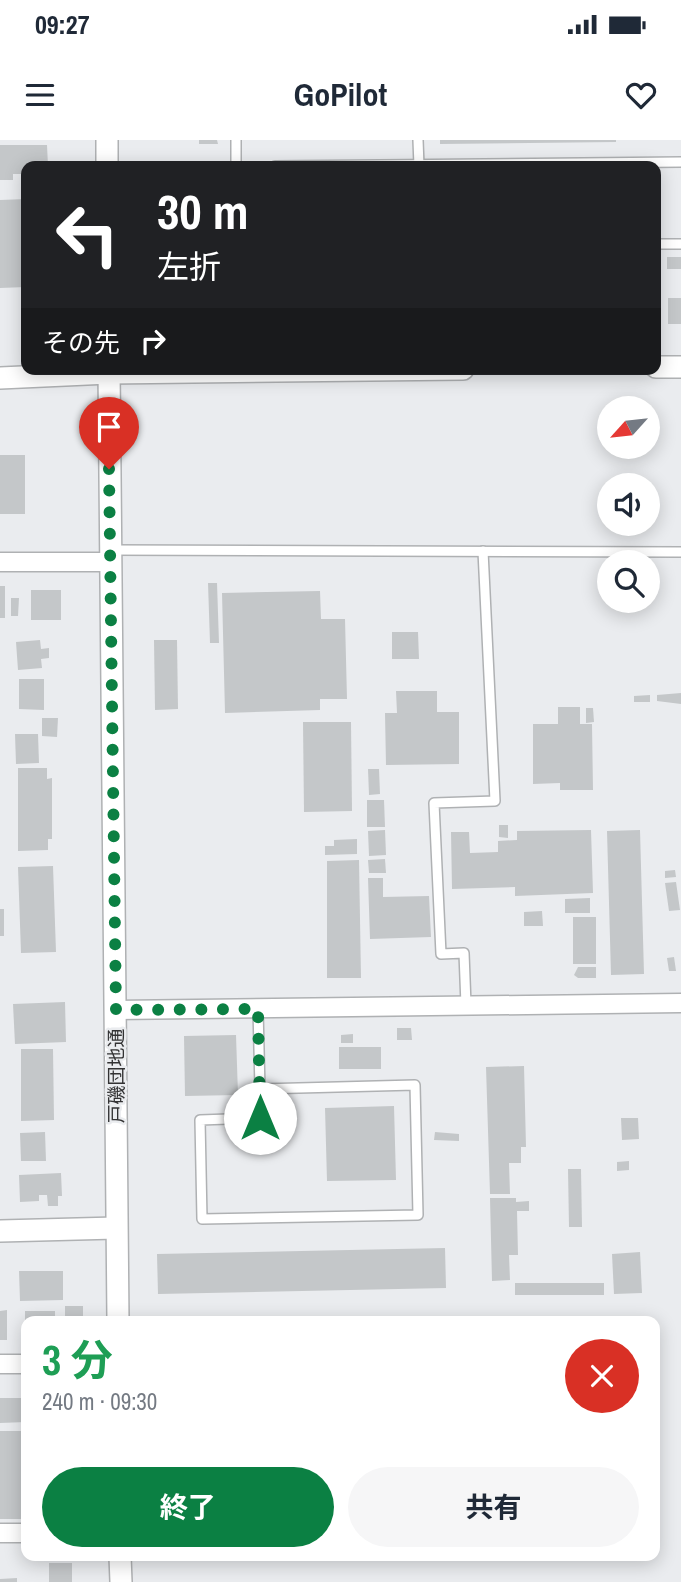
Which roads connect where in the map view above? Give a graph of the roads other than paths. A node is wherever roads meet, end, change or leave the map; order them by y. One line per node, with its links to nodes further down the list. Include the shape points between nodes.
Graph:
1 (107, 140): 4 (street)
2 (236, 140): 5 (lane)
3 (418, 140): 6 (lane)
4 (107, 161)
5 (236, 161)
6 (419, 161)
7 (661, 162): 8 (lane)
8 (681, 162)
9 (681, 243): 10 (lane)
10 (661, 244)
11 (661, 367): 12 (street)
12 (681, 367)
13 (46, 375): 15 (street)
14 (108, 375): 18 (street, 戸磯団地通)
15 (0, 378)
16 (483, 551): 17 (lane); 18 (lane); 21 (lane, via 495,801 434,803 441,954 464,953)
17 (681, 552)
18 (109, 556): 19 (street); 23 (street, 戸磯団地通)
19 (0, 562)
20 (681, 1003): 21 (street)
21 (467, 1006): 22 (street)
22 (258, 1009): 23 (street); 24 (lane)
23 (116, 1010): 25 (street, 戸磯団地通)
24 (260, 1088): 24 (lane, via 415,1085 418,1215 202,1219 200,1120 260,1118)
25 (116, 1228): 26 (street); 27 (street, 戸磯団地通)
26 (0, 1231)
27 (118, 1316)
28 (0, 1364): 29 (street)
29 (21, 1364)
30 (0, 1533): 31 (street)
31 (21, 1533)
32 (120, 1561): 33 (street)
33 (121, 1582)

